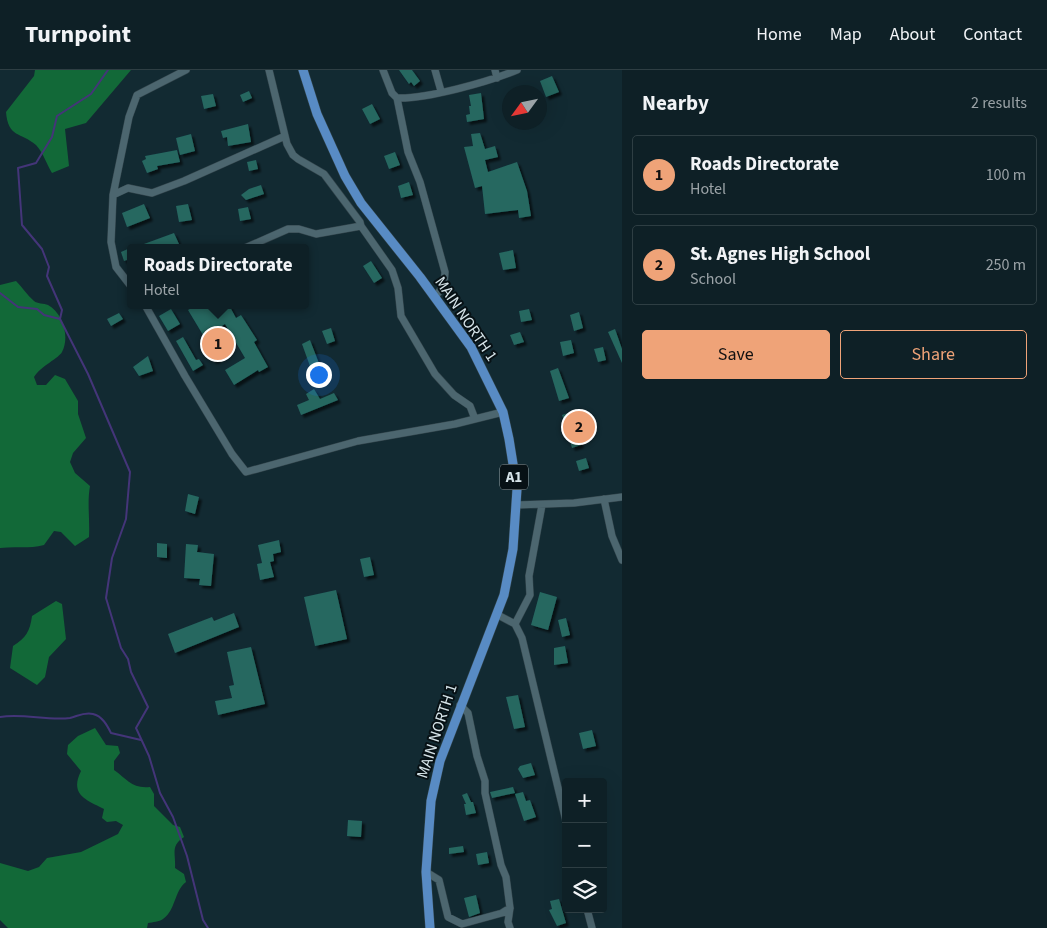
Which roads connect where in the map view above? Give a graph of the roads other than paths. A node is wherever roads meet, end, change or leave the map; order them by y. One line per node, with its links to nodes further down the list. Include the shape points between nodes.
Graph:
1 (186, 70): 12 (street, via 137,95 126,127)
2 (269, 70): 11 (street)
3 (302, 70): 16 (main road, MAIN NORTH 1 / A1, via 330,144 361,203)
4 (383, 70): 10 (street)
5 (435, 70): 9 (street)
6 (495, 70): 8 (street)
7 (517, 70): 8 (street)
8 (497, 78): 9 (street)
9 (441, 91): 10 (street, via 415,99)
10 (397, 98): 16 (street, via 408,152 420,182 445,272 444,285)
11 (285, 136): 12 (street, via 152,193 128,188); 13 (street, via 293,155 324,174)
12 (113, 195): 15 (street, via 111,242 116,267)
13 (361, 226): 14 (street, via 316,234 288,230); 19 (street, via 392,270 401,316 435,374 454,395 470,406)
14 (255, 244)
15 (127, 281)
16 (435, 297): 18 (main road, MAIN NORTH 1 / A1, via 471,347)
17 (147, 309): 19 (street, via 232,454 246,472 358,441)
18 (503, 412): 19 (street); 22 (main road, MAIN NORTH 1 / A1, via 517,489)
19 (474, 419)
20 (622, 497): 21 (street)
21 (604, 499): 23 (street); 24 (street, via 612,536)
22 (516, 505): 23 (street); 25 (main road, MAIN NORTH 1 / A1, via 513,548)
23 (542, 505): 26 (street, via 530,576 530,595)
24 (622, 560)
25 (498, 616): 26 (street); 27 (main road, MAIN NORTH 1 / A1)
26 (515, 624): 28 (street, via 522,638)
27 (460, 706): 29 (main road, MAIN NORTH 1 / A1, via 440,761 431,801); 30 (street, via 468,713 485,780)
28 (562, 805)
29 (426, 872): 30 (street, via 439,880 448,917 462,924); 32 (main road, MAIN NORTH 1 / A1)
30 (510, 908): 33 (street)
31 (588, 913): 34 (street)
32 (430, 928)
33 (510, 928)
34 (592, 928)

